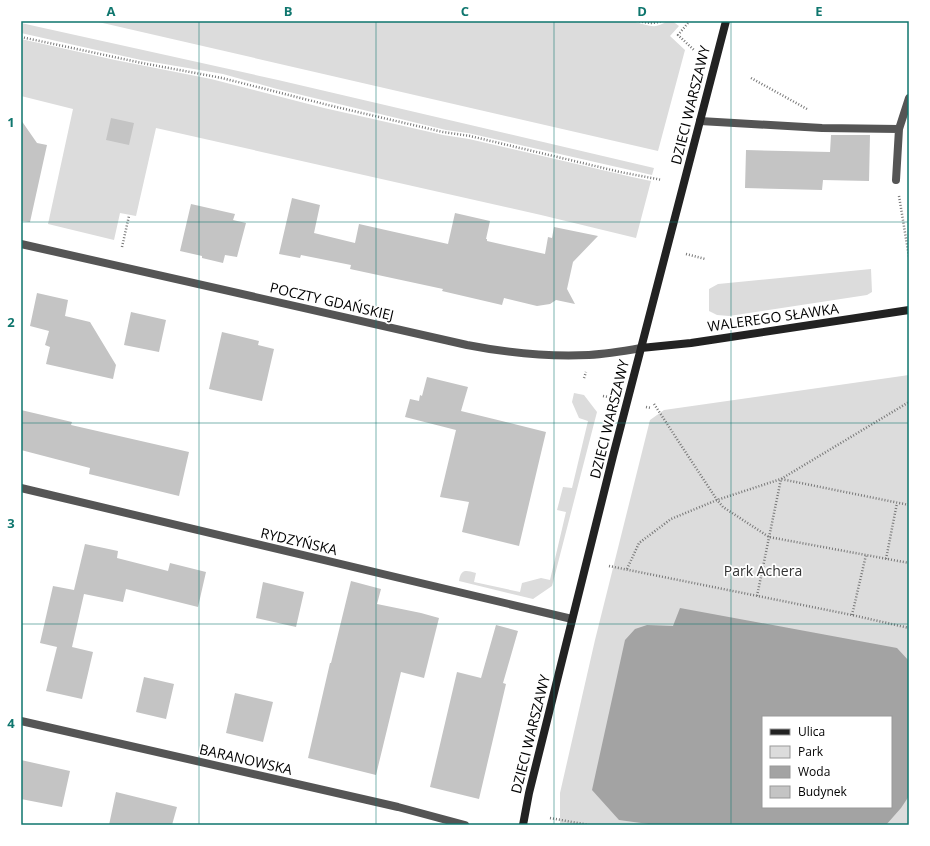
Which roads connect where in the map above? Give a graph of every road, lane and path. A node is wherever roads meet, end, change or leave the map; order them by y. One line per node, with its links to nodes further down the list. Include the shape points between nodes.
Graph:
1 (639, 21): 2 (path)
2 (661, 21)
3 (726, 21): 9 (street, DZIECI WARSZAWY)
4 (688, 23): 6 (path, via 678,35)
5 (21, 37): 12 (path, via 222,78 443,132)
6 (695, 51)
7 (751, 78): 10 (path, via 820,117)
8 (909, 98): 11 (street)
9 (700, 122): 10 (street); 21 (street, DZIECI WARSZAWY)
10 (822, 128): 11 (street)
11 (899, 129): 13 (street)
12 (662, 180)
13 (896, 180): 18 (path)
14 (129, 216): 16 (path)
15 (21, 244): 21 (street, POCZTY GDAŃSKIEJ, via 503,352 590,355)
16 (122, 247)
17 (686, 254): 19 (path)
18 (909, 257)
19 (705, 260)
20 (909, 310): 21 (street, WALEREGO SŁAWKA)
21 (641, 348): 41 (street, DZIECI WARSZAWY)
22 (603, 396): 23 (path)
23 (608, 397)
24 (909, 402): 28 (path)
25 (654, 404): 30 (path)
26 (646, 407): 27 (path)
27 (651, 408)
28 (781, 479): 30 (path); 31 (path); 33 (path)
29 (21, 488): 41 (street, RYDZYŃSKA)
30 (718, 500): 33 (path, via 723,507); 38 (path, via 670,519 639,543)
31 (896, 503): 32 (path); 35 (path)
32 (909, 505)
33 (769, 537): 34 (path); 39 (path)
34 (866, 555): 35 (path); 40 (path)
35 (886, 558): 36 (path)
36 (909, 563)
37 (609, 566): 38 (path)
38 (627, 570): 39 (path)
39 (757, 596): 40 (path)
40 (852, 615): 42 (path)
41 (572, 620): 46 (street, DZIECI WARSZAWY)
42 (909, 628)
43 (21, 721): 45 (street, BARANOWSKA, via 398,807)
44 (550, 818): 47 (path)
45 (465, 825)
46 (523, 825)
47 (589, 825)

